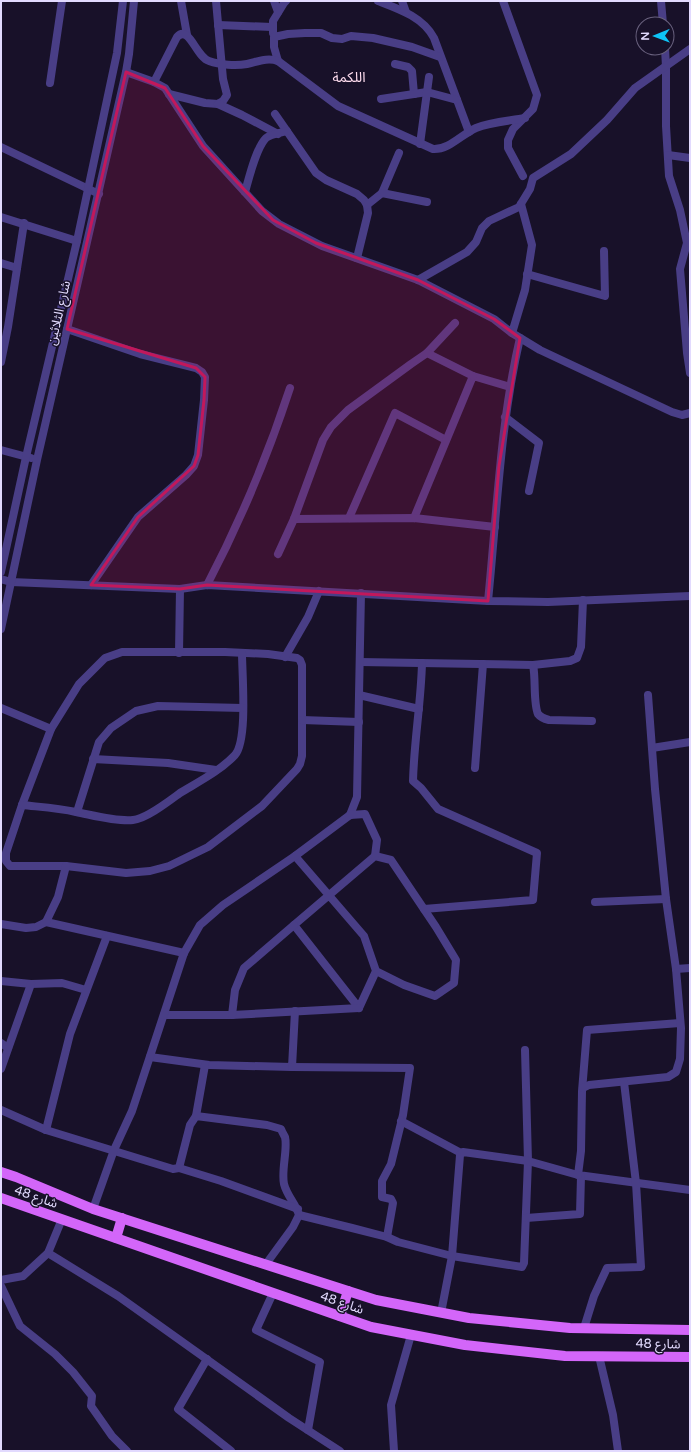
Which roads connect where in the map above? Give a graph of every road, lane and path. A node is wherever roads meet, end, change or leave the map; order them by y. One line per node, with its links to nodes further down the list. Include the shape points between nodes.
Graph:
1 (62, 1): 28 (street)
2 (123, 1): 47 (street, شارع الثلاثين, via 118,52)
3 (134, 1): 26 (street, شارع الثلاثين)
4 (181, 1): 17 (street)
5 (216, 1): 15 (street)
6 (274, 1): 12 (street)
7 (286, 1): 12 (street)
8 (378, 1): 13 (street)
9 (402, 1): 13 (street)
10 (502, 1): 37 (street, via 537,95 533,109)
11 (661, 1): 14 (street)
12 (278, 12): 16 (street)
13 (406, 12): 21 (street, via 429,29)
14 (662, 16)
15 (218, 25): 16 (street); 23 (street)
16 (272, 27): 18 (street)
17 (187, 35): 23 (street, via 202,57); 29 (street, via 177,37)
18 (274, 37): 21 (street, via 305,32 342,39 351,36 374,38); 22 (street)
19 (690, 49): 25 (street)
20 (665, 56): 25 (street)
21 (440, 57): 34 (street)
22 (278, 61): 23 (street, via 268,59 242,65); 41 (street, via 338,106)
23 (222, 63): 35 (street, via 227,95 224,101)
24 (395, 64): 32 (street, via 408,67 412,71)
25 (666, 67): 44 (street); 52 (street, via 635,88 607,120 571,154 533,178)
26 (126, 72): 29 (street); 50 (street, شارع الثلاثين)
27 (429, 77): 30 (street)
28 (50, 82)
29 (154, 82): 31 (street)
30 (427, 92): 32 (street); 34 (street); 41 (street)
31 (169, 94): 35 (street); 48 (street, via 199,141)
32 (414, 94): 33 (street)
33 (381, 99)
34 (457, 100): 39 (street)
35 (218, 104): 40 (street)
36 (275, 114): 38 (street)
37 (525, 118): 39 (street, via 480,126); 46 (street, via 513,129 508,140 508,148)
38 (287, 131): 40 (street); 53 (street, via 316,173 357,194)
39 (469, 132): 41 (street, via 440,149 429,149)
40 (278, 134): 48 (street, via 267,138 259,150)
41 (420, 144)
42 (1, 147): 47 (street)
43 (399, 153): 49 (street)
44 (668, 155): 45 (street); 70 (street, via 669,176 687,243 680,269)
45 (690, 158)
46 (523, 176)
47 (88, 190): 50 (street); 56 (street, شارع الثلاثين)
48 (245, 192): 58 (street, via 262,211 279,224 316,243)
49 (382, 193): 51 (street); 53 (street)
50 (99, 194): 65 (street, شارع الثلاثين)
51 (426, 202)
52 (521, 204): 61 (street, via 532,244); 62 (street, via 489,220 467,252)
53 (367, 205): 58 (street, via 367,218)
54 (1, 217): 55 (street)
55 (24, 223): 56 (street); 60 (street)
56 (77, 241): 78 (street, شارع الثلاثين)
57 (604, 251): 61 (street, via 605,296)
58 (357, 258): 62 (street)
59 (1, 263): 60 (street)
60 (17, 268): 64 (street)
61 (527, 274): 66 (street, via 525,290)
62 (418, 280): 66 (street, via 494,319)
63 (455, 323): 68 (street)
64 (4, 326): 69 (street)
65 (67, 329): 79 (street, شارع الثلاثين); 89 (street, via 140,354 196,368 205,377 198,455 194,466 138,517)
66 (512, 333): 67 (street)
67 (520, 338): 72 (street); 74 (street, via 672,412 682,415)
68 (427, 353): 71 (street); 83 (street, via 336,420 323,440)
69 (1, 362)
70 (690, 373)
71 (473, 376): 72 (street); 76 (street)
72 (510, 387): 75 (street)
73 (290, 388): 90 (street, via 277,428 247,500)
74 (690, 413)
75 (505, 417): 80 (street, via 539,443); 84 (street)
76 (446, 440): 81 (street, via 395,413); 82 (street)
77 (1, 450): 78 (street)
78 (26, 457): 79 (street); 86 (street, شارع الثلاثين)
79 (37, 460): 88 (street, شارع الثلاثين)
80 (529, 491)
81 (348, 518): 82 (street); 83 (street)
82 (414, 518): 84 (street)
83 (294, 519): 85 (street)
84 (495, 527): 96 (street)
85 (278, 554)
86 (1, 572)
87 (1, 579): 88 (street)
88 (12, 582): 89 (street); 97 (street, شارع الثلاثين)
89 (91, 585): 91 (street)
90 (207, 585): 91 (street); 92 (street)
91 (180, 589): 98 (street)
92 (319, 591): 93 (street); 100 (street, via 308,617)
93 (361, 593): 96 (street); 101 (street)
94 (690, 596): 95 (street)
95 (583, 600): 96 (street); 104 (street, via 581,647 577,658)
96 (488, 601)
97 (1, 629)
98 (179, 653): 99 (street); 113 (street, via 122,652 105,658 80,684)
99 (242, 653): 100 (street); 108 (street)
100 (285, 657): 110 (street, via 297,658 302,665)
101 (360, 662): 102 (street); 105 (street)
102 (422, 663): 103 (street); 109 (street)
103 (483, 664): 104 (street); 117 (street)
104 (533, 665): 111 (street, via 538,714 549,720)
105 (359, 695): 109 (street); 112 (street)
106 (648, 695): 115 (street)
107 (1, 708): 113 (street)
108 (243, 708): 116 (street, via 158,706 136,712 110,728 99,742); 118 (street, via 239,748)
109 (419, 709): 128 (street, via 413,781 438,809 537,853 533,900)
110 (302, 720): 112 (street); 124 (street, via 300,764 262,806 208,847 169,866 150,871 126,874)
111 (592, 721)
112 (359, 722): 121 (street, via 356,797)
113 (51, 729): 119 (street)
114 (690, 742): 115 (street)
115 (652, 748): 126 (street)
116 (93, 759): 118 (street, via 168,763); 120 (street)
117 (475, 768)
118 (216, 770): 120 (street, via 151,812 134,820)
119 (22, 805): 120 (street); 124 (street, via 6,853 6,861 10,866)
120 (77, 812)
121 (350, 815): 122 (street); 123 (street, via 365,814 377,840)
122 (295, 856): 125 (street); 133 (street, via 223,905 200,925)
123 (375, 856): 125 (street); 128 (street, via 391,860)
124 (66, 866): 129 (street, via 58,897)
125 (329, 895): 131 (street); 136 (street, via 364,936)
126 (666, 899): 127 (street); 135 (street)
127 (595, 902)
128 (424, 909): 136 (street, via 456,960 454,983 435,996)
129 (46, 922): 130 (street, via 26,928); 132 (street)
130 (1, 924)
131 (294, 925): 140 (street); 143 (street, via 244,968 235,990)
132 (107, 936): 133 (street); 139 (street)
133 (184, 953): 142 (street)
134 (690, 968): 135 (street)
135 (676, 969): 144 (street)
136 (376, 971): 140 (street)
137 (1, 981): 138 (street)
138 (31, 984): 139 (street, via 62,983); 145 (street)
139 (86, 990): 156 (street, via 70,1034)
140 (359, 1008): 141 (street)
141 (296, 1011): 143 (street); 149 (street)
142 (164, 1015): 143 (street); 147 (street)
143 (232, 1015)
144 (680, 1023): 151 (street, via 680,1059 676,1072 668,1077); 152 (street, via 587,1030)
145 (4, 1045): 150 (street)
146 (526, 1050): 159 (street)
147 (150, 1057): 148 (street); 157 (street, via 132,1111)
148 (205, 1065): 149 (street); 154 (street)
149 (292, 1067): 155 (street, via 410,1068)
150 (1, 1069)
151 (624, 1082): 152 (street, via 588,1085); 163 (street)
152 (583, 1088): 162 (street)
153 (1, 1110): 156 (street)
154 (196, 1116): 160 (street, via 190,1125); 167 (street, via 281,1129 285,1139 284,1186)
155 (401, 1121): 158 (street); 171 (street, via 391,1164 382,1181 382,1198 392,1199 393,1203)
156 (46, 1130): 157 (street)
157 (114, 1150): 160 (street, via 173,1169); 166 (street)
158 (461, 1153): 159 (street); 174 (street)
159 (528, 1161): 162 (street); 169 (street)
160 (180, 1168): 167 (street, via 221,1181)
161 (1, 1172): 166 (main road, شارع 48)
162 (579, 1176): 163 (street); 169 (street, via 580,1214)
163 (636, 1183): 164 (street); 182 (street, via 641,1267 607,1268 594,1296)
164 (690, 1190)
165 (1, 1198): 170 (main road, شارع 48)
166 (93, 1209): 168 (main road, شارع 48)
167 (299, 1212): 171 (street); 175 (street, via 293,1226)
168 (122, 1218): 172 (main road); 175 (main road, شارع 48)
169 (526, 1218): 174 (street, via 522,1267)
170 (62, 1219): 172 (main road, شارع 48); 173 (street)
171 (387, 1237): 174 (street)
172 (116, 1238): 179 (main road, شارع 48)
173 (48, 1253): 176 (street, via 24,1276); 187 (street, via 118,1296)
174 (452, 1256): 180 (street)
175 (266, 1264): 178 (main road, شارع 48)
176 (1, 1280)
177 (1, 1286): 189 (street, via 20,1326 73,1372 92,1396 91,1406)
178 (348, 1291): 180 (main road, شارع 48, via 376,1300); 181 (main road)
179 (273, 1293): 181 (main road, شارع 48); 188 (street, via 256,1330 320,1362)
180 (441, 1313): 182 (main road, شارع 48, via 469,1318)
181 (340, 1316): 184 (main road, شارع 48, via 371,1327)
182 (584, 1328): 183 (main road, شارع 48)
183 (690, 1330)
184 (411, 1335): 185 (main road, شارع 48, via 465,1345 565,1356); 192 (street, via 390,1405)
185 (599, 1356): 186 (main road, شارع 48); 193 (street, via 613,1415)
186 (690, 1357)
187 (207, 1359): 188 (street); 190 (street, via 178,1409)
188 (308, 1430): 191 (street)
189 (126, 1451)
190 (231, 1451)
191 (340, 1451)
192 (394, 1451)
193 (618, 1451)

